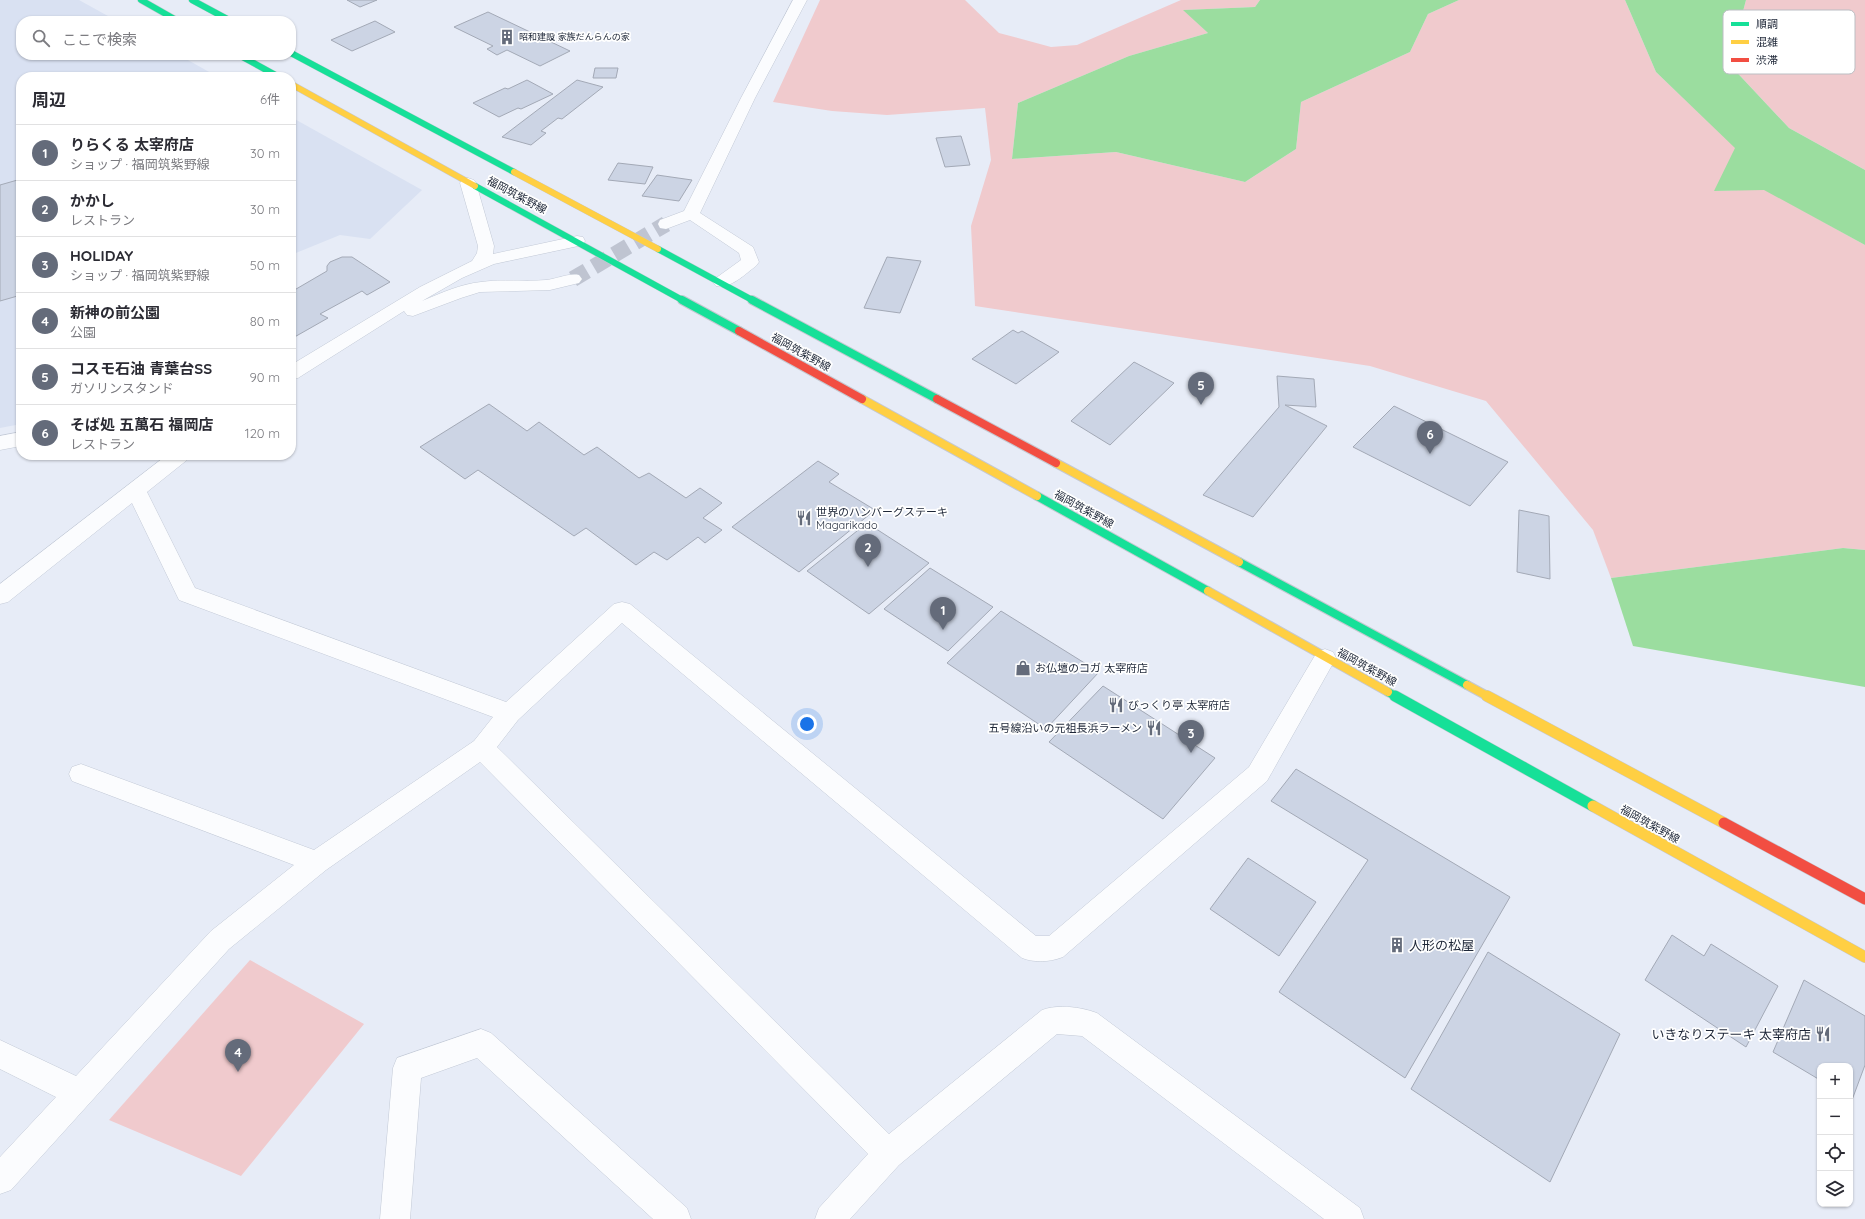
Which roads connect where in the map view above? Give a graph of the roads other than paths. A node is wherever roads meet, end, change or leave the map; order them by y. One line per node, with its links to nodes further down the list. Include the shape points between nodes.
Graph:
1 (141, 0): 4 (main road)
2 (192, 0): 5 (main road)
3 (800, 0): 11 (street)
4 (169, 16)
5 (222, 16)
6 (296, 56): 16 (main road, 福岡筑紫野線)
7 (248, 60): 8 (main road)
8 (270, 72)
9 (296, 87): 10 (main road, 福岡筑紫野線)
10 (468, 183): 13 (main road, 福岡筑紫野線); 14 (street, via 486,246)
11 (691, 214): 12 (street); 16 (street, via 747,251 750,262)
12 (666, 224)
13 (577, 241): 14 (street); 24 (main road, 福岡筑紫野線)
14 (478, 264): 17 (street, via 434,286)
15 (573, 279): 17 (street, via 547,287 480,287)
16 (722, 282): 29 (main road, 福岡筑紫野線)
17 (351, 336): 18 (street)
18 (296, 371)
19 (16, 440): 20 (street)
20 (0, 443)
21 (174, 460): 22 (street)
22 (136, 490): 23 (street); 25 (street, via 187,594)
23 (0, 596)
24 (1325, 658): 25 (street, via 1258,774 1054,948 1031,950 622,610); 30 (main road, 福岡筑紫野線)
25 (510, 713): 26 (street)
26 (482, 748): 28 (street); 33 (street)
27 (81, 774): 28 (street)
28 (317, 862): 32 (street, via 220,940)
29 (1865, 899)
30 (1865, 957)
31 (0, 1054): 32 (street)
32 (80, 1093): 34 (street)
33 (888, 1154): 37 (street); 38 (street, via 1052,1020 1086,1023)
34 (0, 1179)
35 (395, 1219): 36 (street, via 407,1068 481,1044)
36 (676, 1219)
37 (830, 1219)
38 (1349, 1219)

